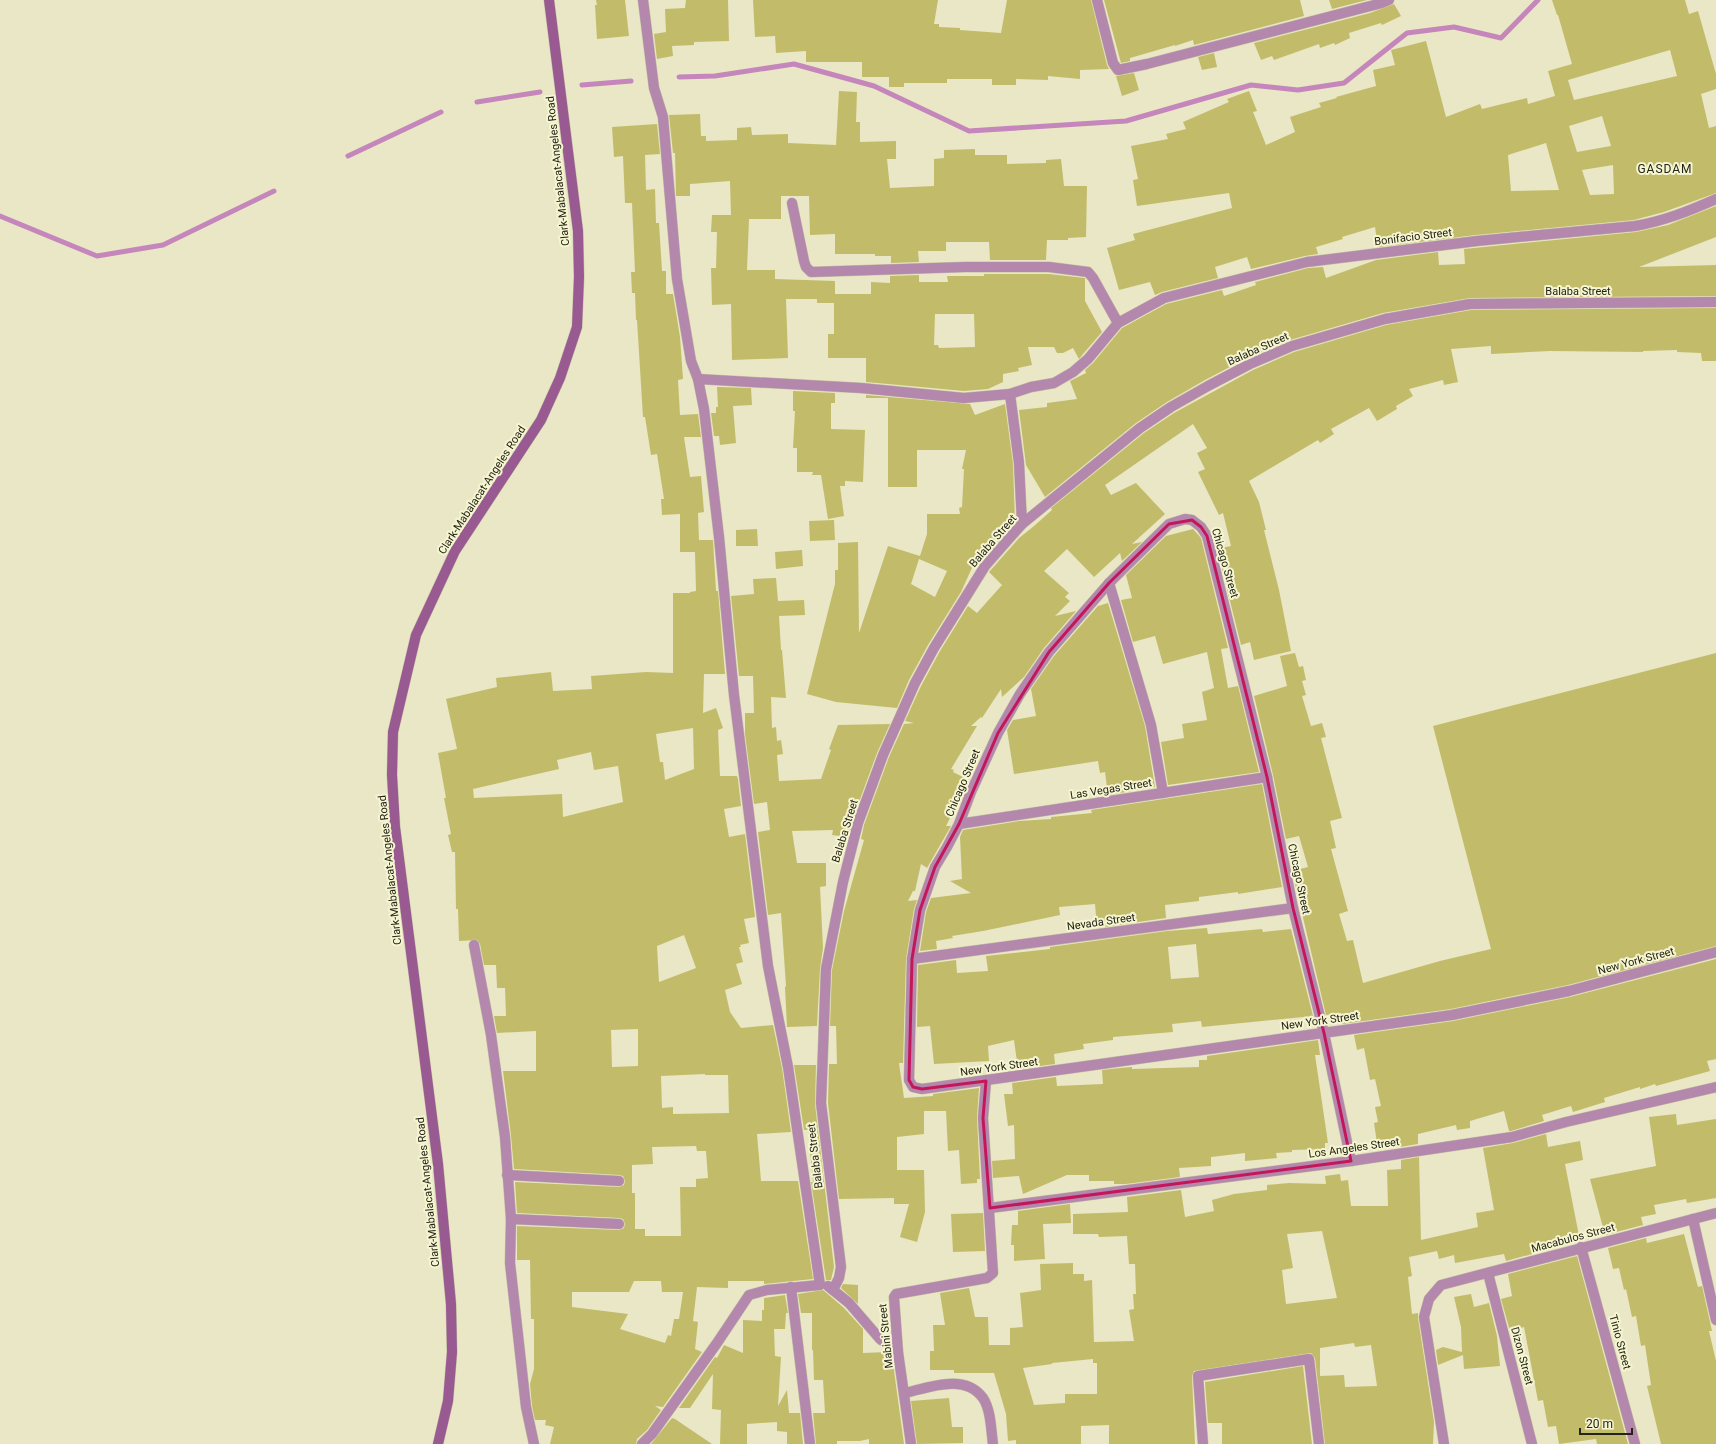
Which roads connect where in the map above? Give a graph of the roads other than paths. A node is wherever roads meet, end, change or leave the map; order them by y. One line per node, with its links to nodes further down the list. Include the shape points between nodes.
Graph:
1 (549, 0): 40 (main road, Clark-Mabalacat-Angeles Road, via 578,231 580,277 577,327 560,378 541,420 455,551 427,610 416,635 393,732 395,827 438,1164 451,1304 452,1352 448,1401)
2 (643, 0): 9 (street, Balaba Street, via 654,88 664,124 677,279 691,361)
3 (1097, 0): 4 (street, via 1113,63 1118,70 1382,4)
4 (1389, 0)
5 (1716, 199): 8 (street, Bonifacio Street, via 1658,222 1635,226 1478,241 1307,262 1164,298)
6 (792, 203): 8 (street, via 804,261 811,272 973,267 1049,267 1076,270 1088,272 1093,278)
7 (1716, 302): 11 (street, Balaba Street, via 1470,304 1385,319 1292,346 1250,364 1171,407 1140,428)
8 (1118, 322): 10 (street, via 1074,372 1054,383)
9 (698, 379): 10 (street, via 861,388 964,398); 34 (street, Balaba Street, via 704,409 734,694 768,966 788,1067)
10 (1010, 394): 11 (street, via 1019,463)
11 (1022, 524): 36 (street, Balaba Street, via 985,566 915,683 858,823 843,882 826,969 821,1103 841,1267)
12 (1109, 584): 13 (street, Chicago Street, via 1169,524 1186,519 1201,526 1207,536); 14 (street, via 1151,725); 15 (street, Chicago Street, via 1049,652 1020,694 998,733)
13 (1267, 777): 14 (street, Las Vegas Street); 16 (street, Chicago Street)
14 (1163, 794): 15 (street, Las Vegas Street)
15 (959, 824): 19 (street, Chicago Street, via 935,867 920,910)
16 (1292, 908): 19 (street, Nevada Street); 20 (street, Chicago Street)
17 (474, 945): 25 (street, via 491,1036 505,1137)
18 (1716, 952): 20 (street, New York Street, via 1514,1003 1452,1015)
19 (912, 959): 23 (street, Chicago Street, via 909,1080 913,1087)
20 (1324, 1033): 21 (street, New York Street); 24 (street, Chicago Street)
21 (986, 1081): 23 (street, New York Street); 27 (street, via 983,1118)
22 (1716, 1087): 24 (street, Los Angeles Street, via 1512,1137)
23 (922, 1089)
24 (1351, 1162): 27 (street, Los Angeles Street)
25 (507, 1175): 26 (street); 29 (street)
26 (619, 1181)
27 (990, 1208): 38 (street, Mabini Street, via 993,1273 987,1278 896,1294 894,1297)
28 (1716, 1212): 30 (street, Macabulos Street)
29 (511, 1219): 31 (street); 41 (street, via 510,1263 526,1407)
30 (1693, 1219): 32 (street, Macabulos Street); 37 (street)
31 (619, 1224)
32 (1581, 1247): 33 (street, Macabulos Street); 50 (street, Tinio Street)
33 (1488, 1273): 48 (street, Macabulos Street, via 1441,1286 1429,1299 1424,1317); 49 (street, Dizon Street)
34 (820, 1285): 35 (street); 36 (street)
35 (791, 1288): 42 (street, via 749,1295 652,1434); 43 (street)
36 (833, 1290): 38 (street, via 849,1303 880,1339)
37 (1716, 1320)
38 (898, 1352): 39 (street, Mabini Street)
39 (905, 1393): 44 (street, Mabini Street); 45 (street, via 956,1383 971,1386 984,1399)
40 (438, 1444)
41 (534, 1444)
42 (642, 1444)
43 (810, 1444)
44 (912, 1444)
45 (993, 1444)
46 (1203, 1444): 47 (street, via 1198,1376 1309,1359)
47 (1319, 1444)
48 (1444, 1444)
49 (1532, 1444)
50 (1635, 1444)

